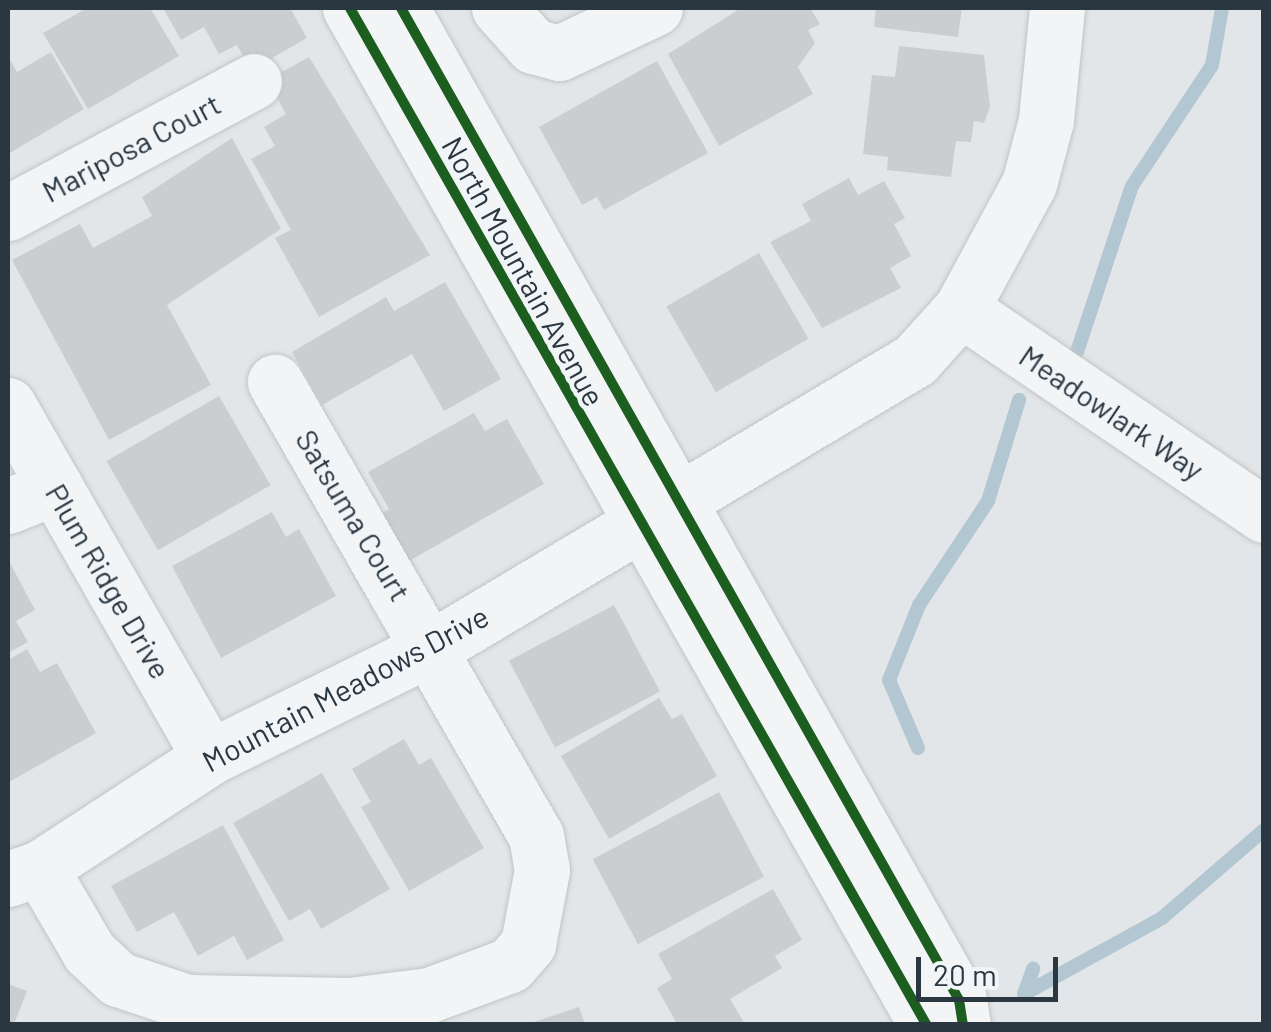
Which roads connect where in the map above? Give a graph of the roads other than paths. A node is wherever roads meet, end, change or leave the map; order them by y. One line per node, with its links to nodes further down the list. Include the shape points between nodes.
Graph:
1 (350, 8): 12 (street, North Mountain Avenue)
2 (402, 8): 12 (street, North Mountain Avenue)
3 (499, 8): 4 (street, via 533,46 559,53)
4 (655, 8)
5 (1057, 8): 8 (street, Mountain Meadows Drive, via 1046,120 1029,184)
6 (254, 81): 7 (street, Mariposa Court)
7 (8, 213)
8 (961, 309): 12 (street, Mountain Meadows Drive, via 916,360); 13 (street, Meadowlark Way)
9 (275, 382): 14 (street, Satsuma Court)
10 (8, 404): 11 (street, Plum Ridge Drive)
11 (31, 497): 15 (street, Plum Ridge Drive)
12 (655, 508): 14 (street, Mountain Meadows Drive); 17 (street, North Mountain Avenue); 18 (street, North Mountain Avenue, via 959,1000)
13 (1264, 515)
14 (433, 647): 15 (street, Mountain Meadows Drive); 16 (street, Satsuma Court, via 536,836 538,918 510,964 429,995 349,1005 187,1002 118,979)
15 (210, 757): 16 (street, Mountain Meadows Drive)
16 (24, 873)
17 (926, 1024)
18 (964, 1024)

